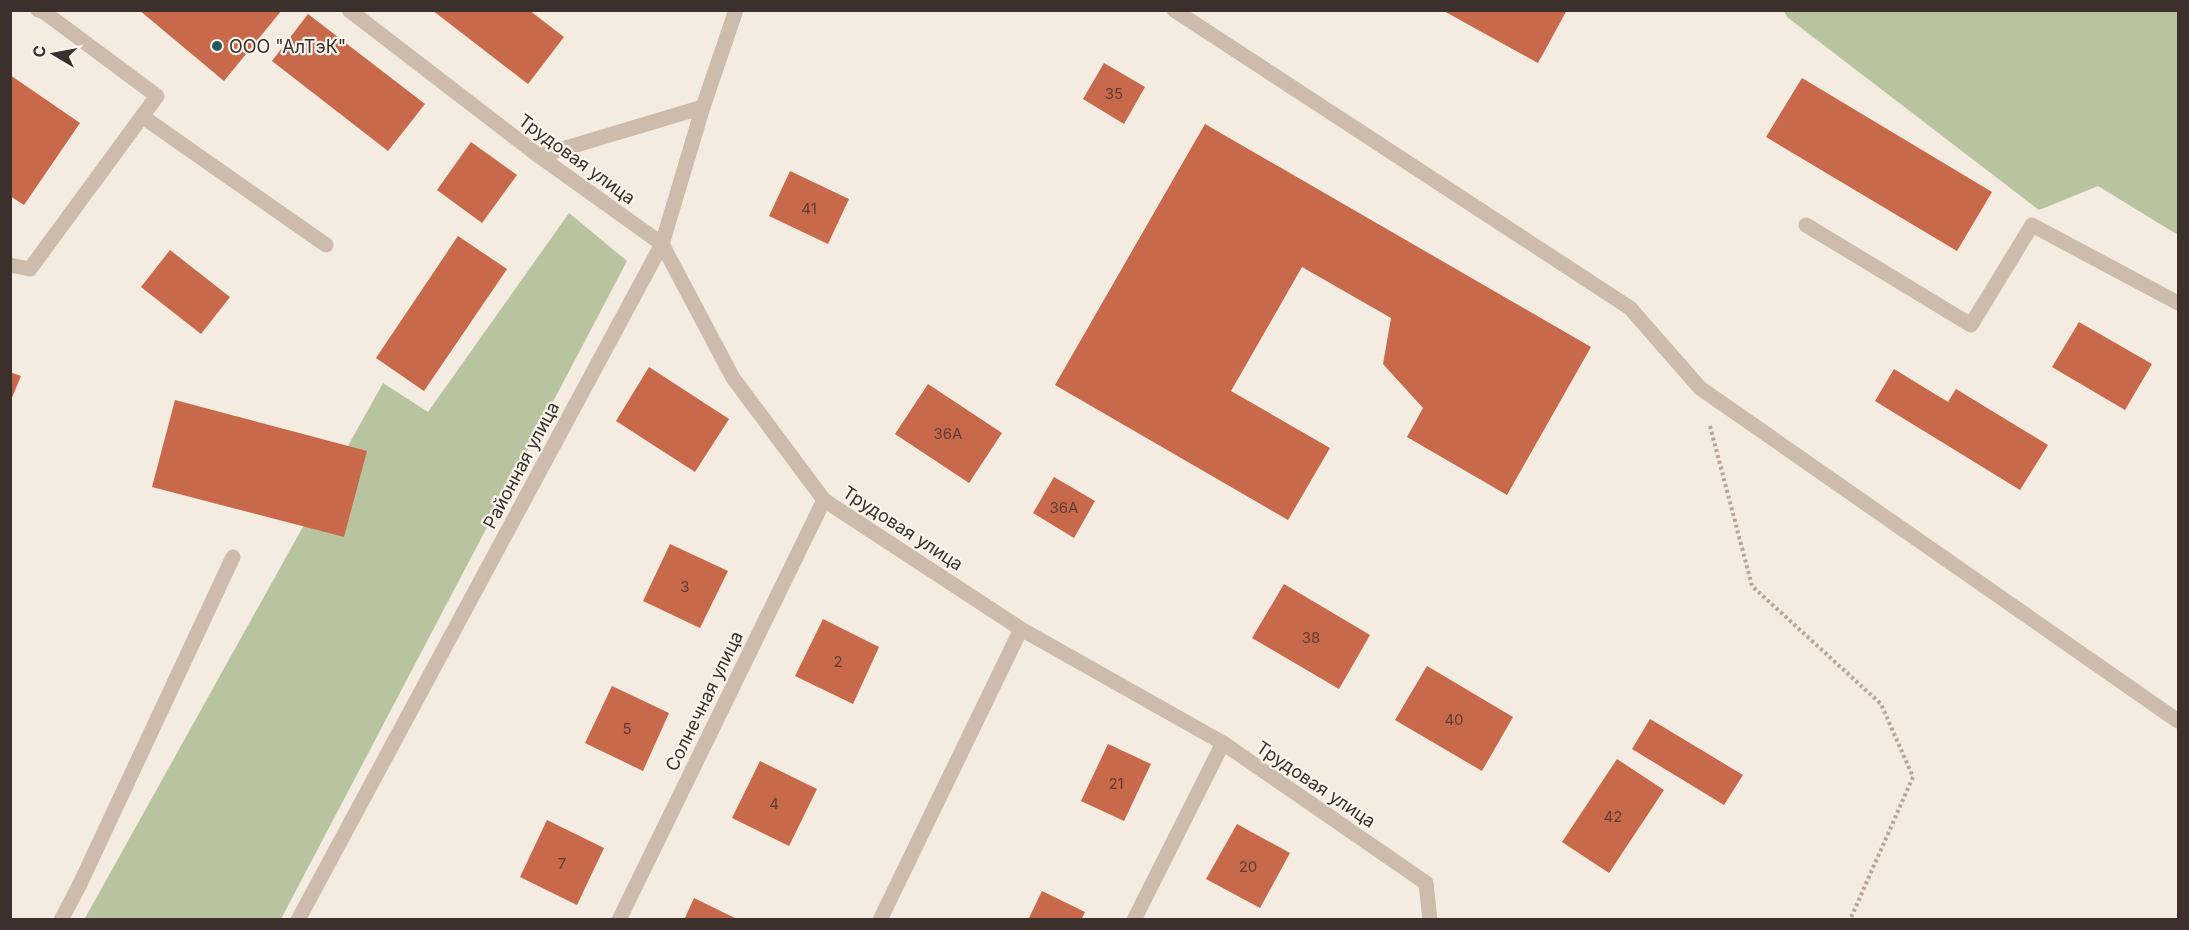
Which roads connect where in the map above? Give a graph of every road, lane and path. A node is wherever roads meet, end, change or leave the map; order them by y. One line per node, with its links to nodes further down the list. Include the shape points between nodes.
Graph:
1 (38, 10): 6 (street, via 158,96)
2 (349, 10): 7 (street, Трудовая улица)
3 (736, 10): 5 (street, Районная улица)
4 (1174, 10): 13 (street, via 1630,308)
5 (703, 107): 7 (street); 9 (street, Районная улица)
6 (143, 117): 10 (street); 11 (street, via 30,269)
7 (539, 156): 9 (street, Трудовая улица)
8 (1806, 225): 12 (street, via 1971,325 2032,225)
9 (662, 244): 14 (street, Трудовая улица, via 733,378); 20 (street, Районная улица)
10 (326, 245)
11 (10, 265)
12 (2178, 303)
13 (1700, 388): 17 (street); 25 (path, via 1752,586 1881,704 1913,777)
14 (824, 500): 16 (street, Трудовая улица); 21 (street, Солнечная улица)
15 (233, 557): 19 (street)
16 (1021, 629): 18 (street, Трудовая улица); 22 (street)
17 (2178, 721)
18 (1223, 743): 23 (street); 24 (street, Трудовая улица, via 1426,883)
19 (61, 920)
20 (298, 920)
21 (619, 920)
22 (880, 920)
23 (1134, 920)
24 (1430, 920)
25 (1850, 920)

